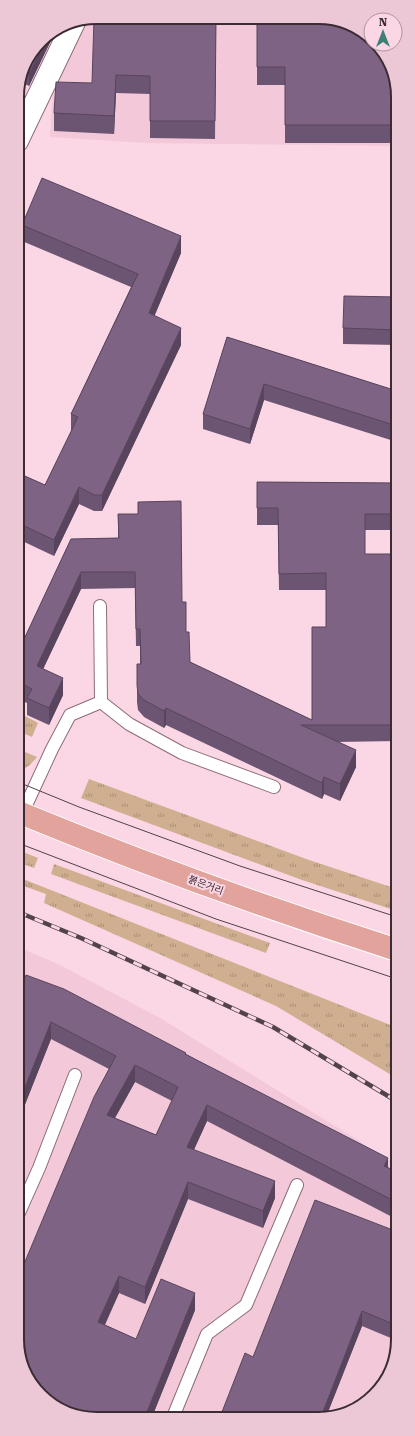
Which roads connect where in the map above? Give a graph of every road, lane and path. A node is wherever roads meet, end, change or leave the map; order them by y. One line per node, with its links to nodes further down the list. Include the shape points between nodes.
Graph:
1 (70, 29): 2 (street)
2 (24, 126)
3 (100, 606): 4 (lane)
4 (101, 702): 5 (lane, via 129,724 182,753); 6 (lane, via 70,715)
5 (274, 787)
6 (24, 805)
7 (24, 815): 8 (main road, 붉은거리, via 229,894)
8 (391, 948)
9 (75, 1075): 11 (lane)
10 (297, 1185): 12 (lane, via 246,1305 207,1334)
11 (24, 1202)
12 (175, 1412)

